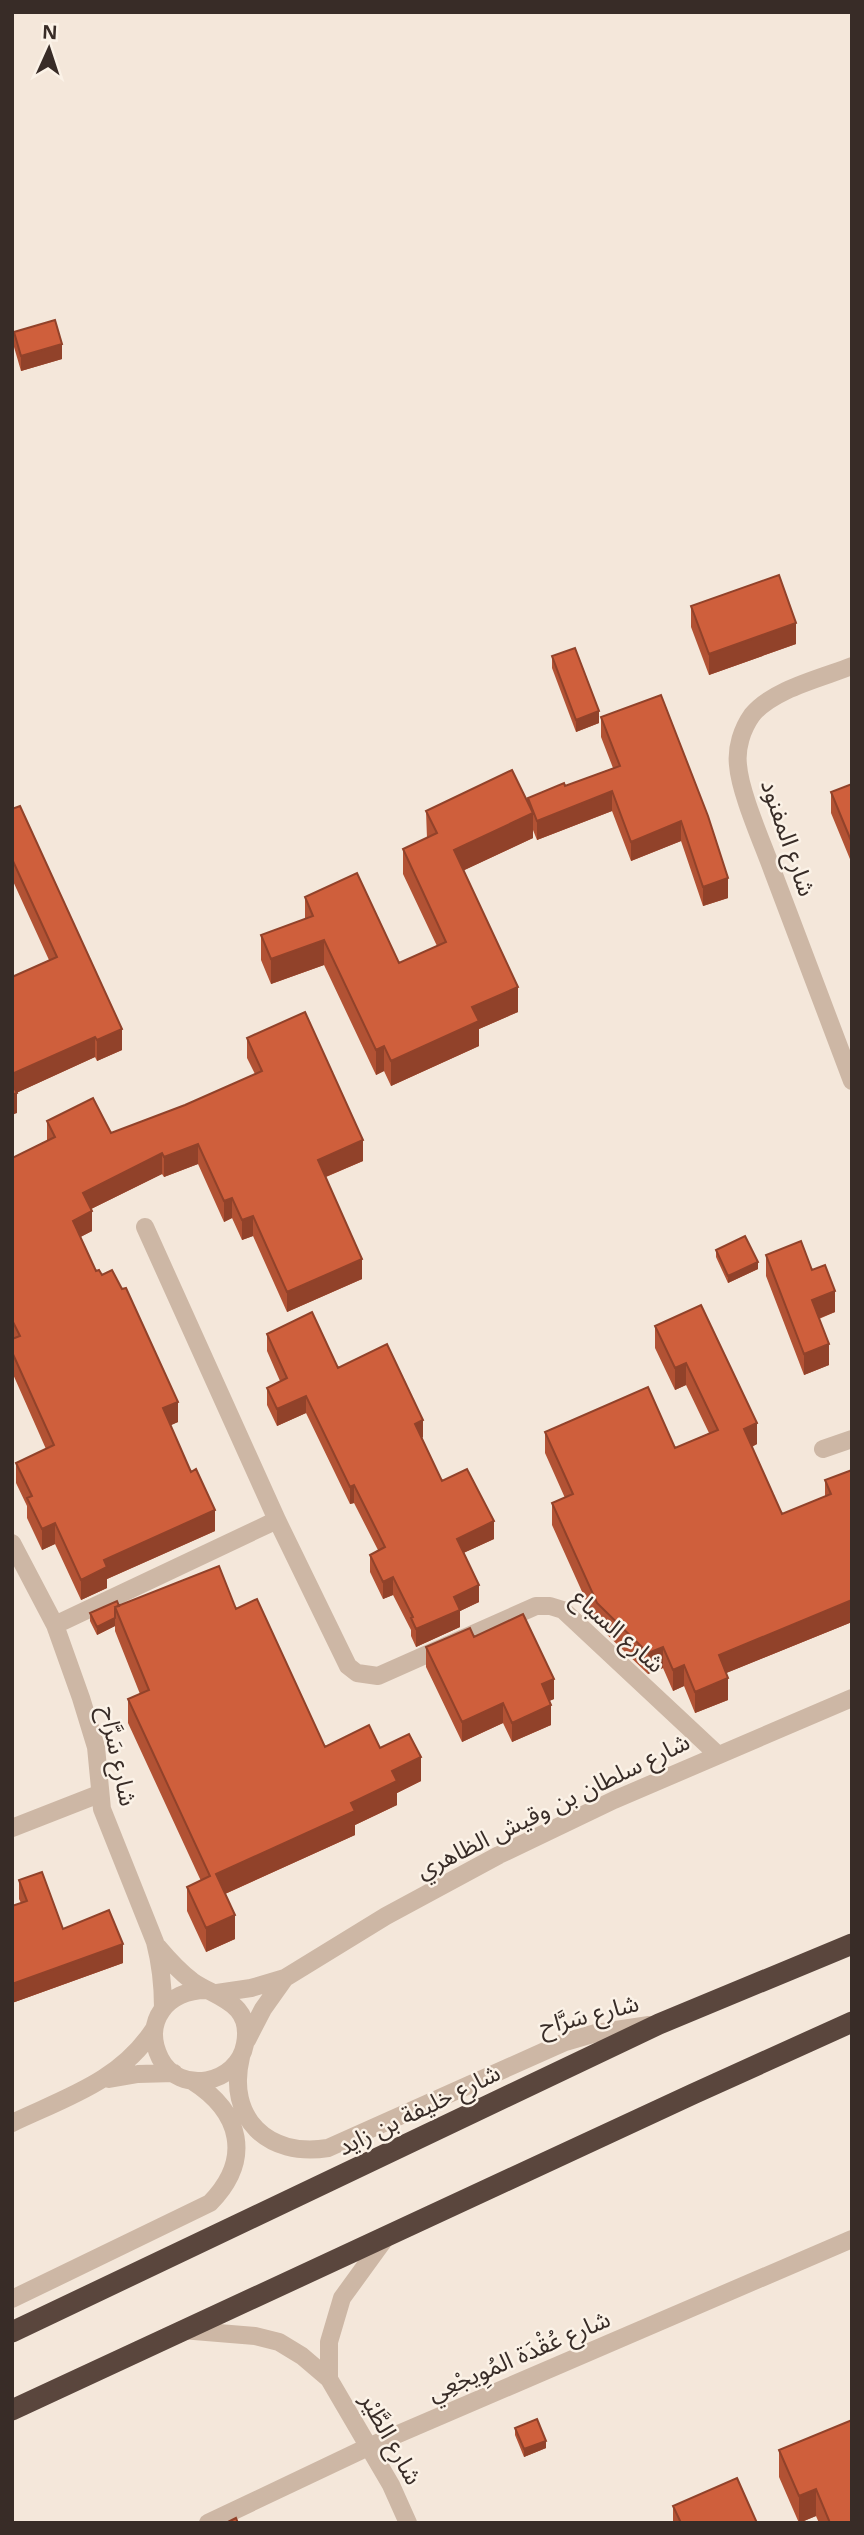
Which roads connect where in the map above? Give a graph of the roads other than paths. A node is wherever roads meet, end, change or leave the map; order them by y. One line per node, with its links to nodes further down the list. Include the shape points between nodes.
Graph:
1 (852, 666): 2 (street, شارع المفنود, via 766,702 743,730 738,767)
2 (852, 1082)
3 (145, 1227): 6 (street, شارع السباع)
4 (852, 1439): 5 (street)
5 (823, 1449)
6 (277, 1520): 8 (street); 10 (street, شارع السباع, via 343,1657 357,1673 379,1676 536,1606 550,1606 569,1615)
7 (12, 1543): 8 (street, شارع سَرَّاح)
8 (55, 1625): 11 (street, شارع سَرَّاح, via 96,1747)
9 (852, 1698): 10 (street, شارع سلطان بن وقيش الظاهري)
10 (717, 1754): 15 (street, شارع سلطان بن وقيش الظاهري, via 499,1855)
11 (99, 1794): 12 (street); 13 (street, شارع سَرَّاح)
12 (12, 1828)
13 (155, 1942): 16 (street, شارع سَرَّاح, via 178,1969); 17 (street, شارع سَرَّاح)
14 (852, 1944): 19 (highway, شارع خليفة بن زايد)
15 (285, 1978): 16 (street, شارع سلطان بن وقيش الظاهري); 21 (street, شارع سلطان بن وقيش الظاهري, via 262,2009)
16 (212, 1992): 17 (street, via 182,1993); 21 (street, via 236,2007 243,2018)
17 (163, 2008): 20 (street)
18 (852, 2022): 26 (highway)
19 (659, 2024): 21 (street, شارع سَرَّاح, via 565,2042 328,2148 308,2151 271,2140 243,2111 236,2076); 30 (highway, شارع خليفة بن زايد)
20 (154, 2029): 22 (street, via 155,2046); 23 (street, via 131,2058)
21 (243, 2050): 24 (street, via 220,2077)
22 (174, 2073): 23 (street); 24 (street)
23 (102, 2081): 25 (street)
24 (192, 2081): 28 (street, via 220,2103 230,2118 237,2155 223,2190 211,2203)
25 (12, 2123)
26 (387, 2236): 29 (highway); 31 (street, شارع الطَّيْر, via 342,2298 329,2342)
27 (852, 2239): 33 (street, شارع عُقْدَة المُوِيجْعِي)
28 (12, 2299)
29 (182, 2330): 31 (street, شارع الطَّيْر, via 279,2342); 32 (highway)
30 (12, 2332)
31 (329, 2379): 33 (street, شارع الطَّيْر)
32 (12, 2410)
33 (368, 2447): 34 (street, شارع عُقْدَة المُوِيجْعِي); 35 (street, شارع الطَّيْر)
34 (208, 2523)
35 (408, 2523)

